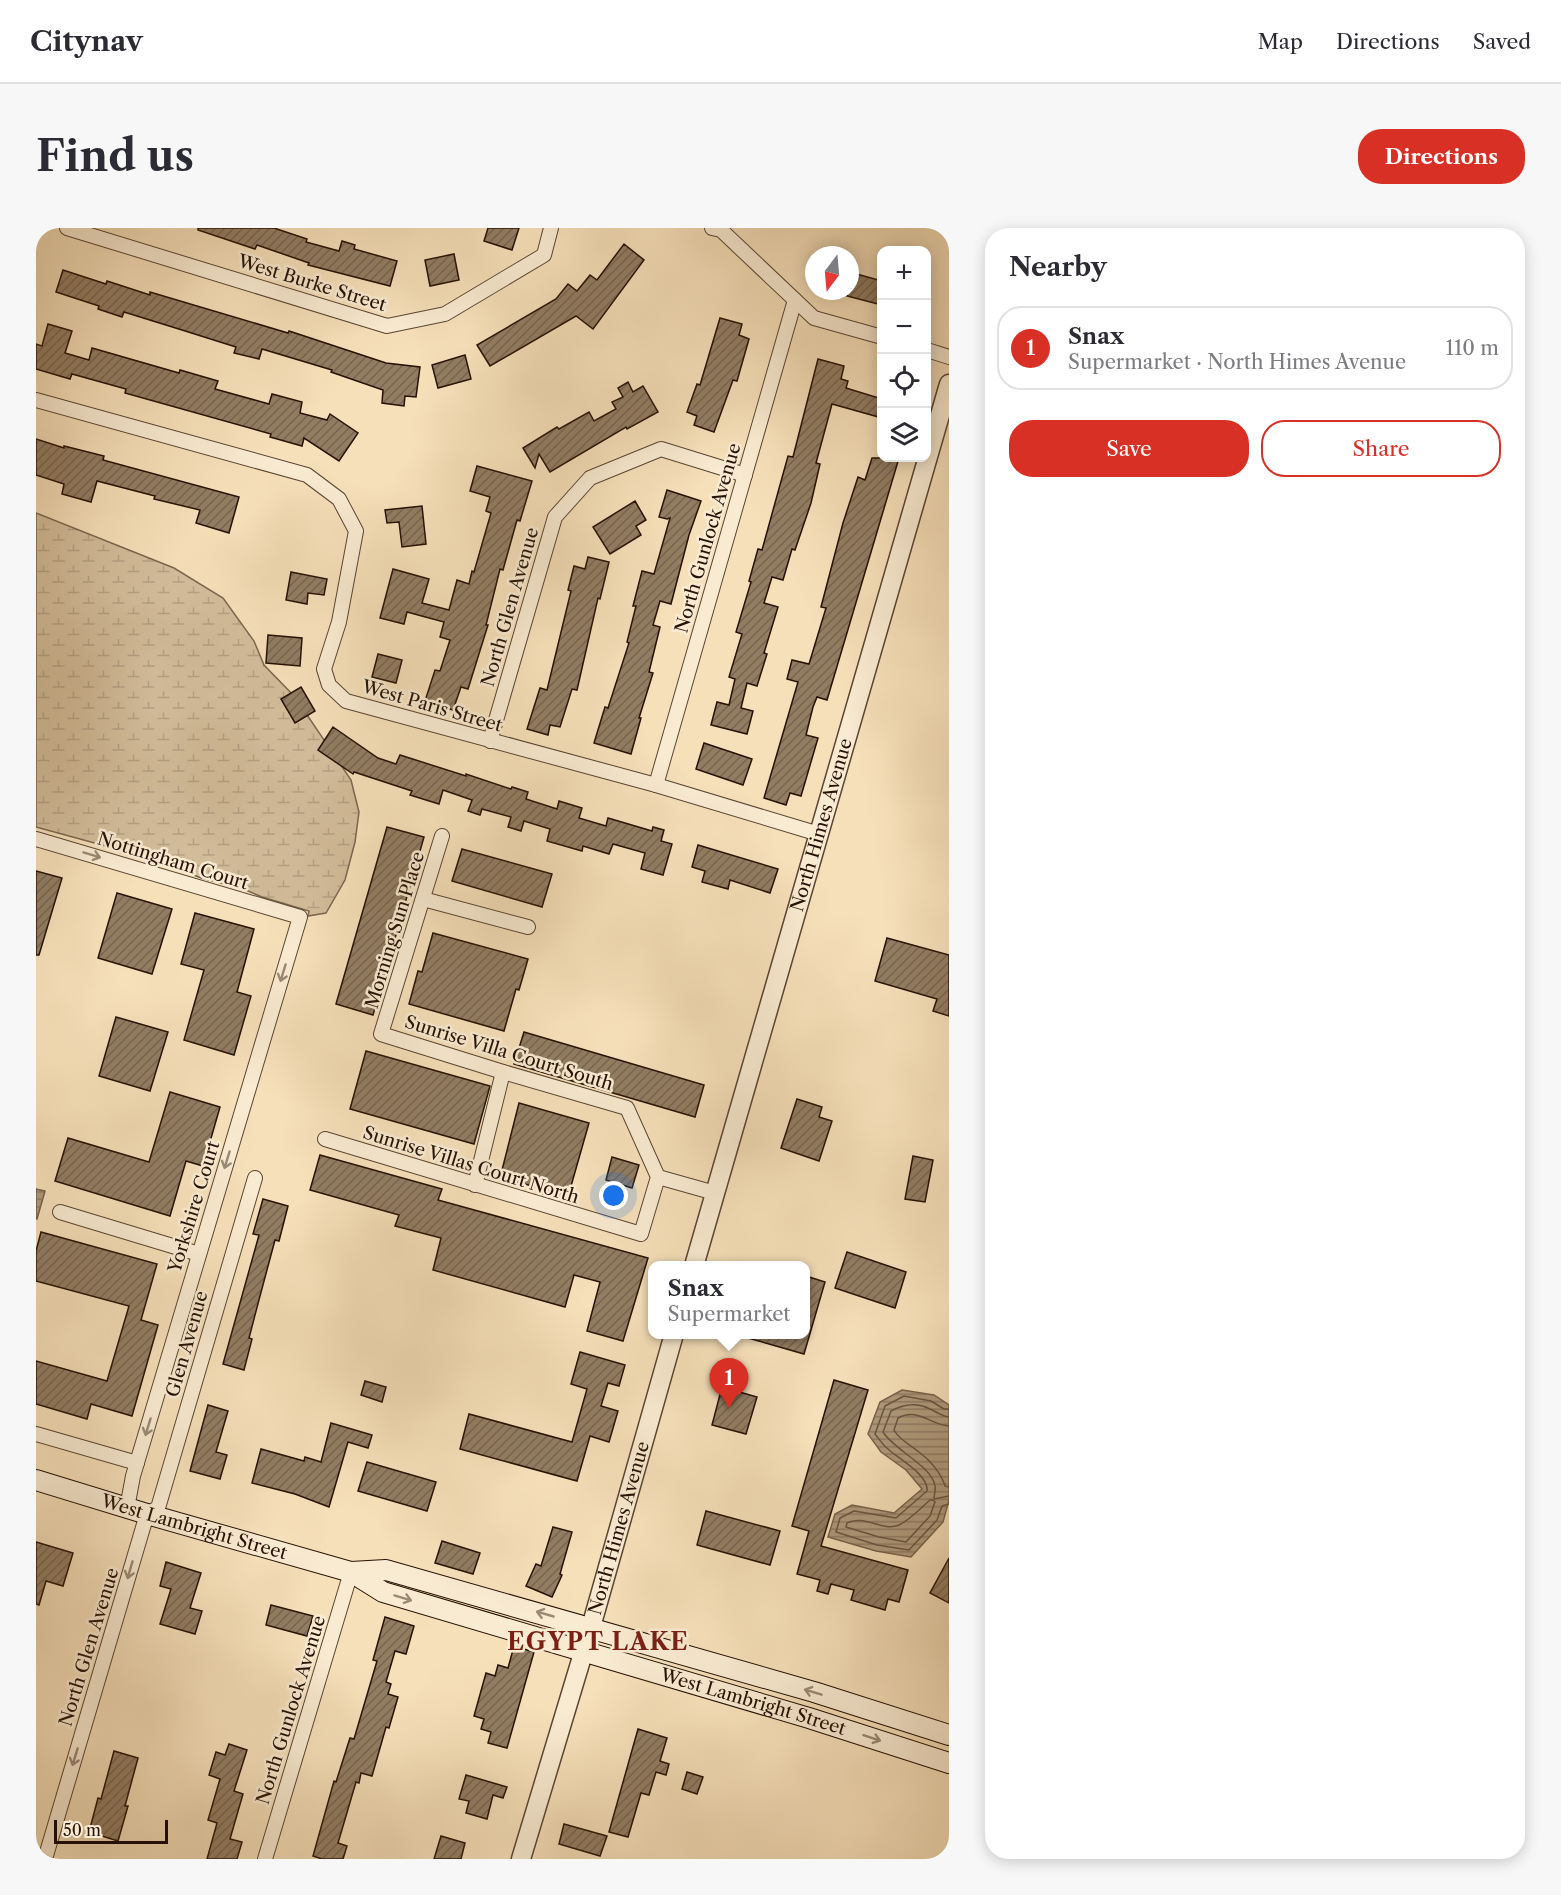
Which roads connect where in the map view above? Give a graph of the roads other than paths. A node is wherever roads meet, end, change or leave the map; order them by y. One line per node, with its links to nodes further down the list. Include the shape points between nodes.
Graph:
1 (68, 228): 2 (street, West Burke Street, via 387,326 445,315 544,255)
2 (550, 228)
3 (712, 228): 4 (street, via 721,230)
4 (795, 300): 5 (street, via 814,318); 10 (street, North Gunlock Avenue)
5 (877, 336)
6 (931, 351): 7 (street)
7 (949, 357)
8 (949, 384): 13 (street, North Himes Avenue)
9 (36, 400): 11 (street, West Paris Street, via 307,475 339,499 356,531 339,622 324,669 329,685 346,701)
10 (745, 476): 11 (street, North Glen Avenue, via 661,450 590,478 555,517); 12 (street, North Gunlock Avenue)
11 (490, 741): 12 (street, West Paris Street)
12 (656, 786): 13 (street, West Paris Street)
13 (819, 834): 25 (street, North Himes Avenue)
14 (442, 836): 16 (street, Morning Sun Place)
15 (36, 838): 17 (street, Nottingham Court, one-way to 17)
16 (423, 899): 18 (street); 19 (street, Morning Sun Place)
17 (300, 917): 27 (street, Yorkshire Court, one-way to 27)
18 (528, 927)
19 (381, 1034): 20 (street, Sunrise Villa Court South)
20 (503, 1072): 22 (street, Sunrise Villa Court South, via 627,1108); 24 (street)
21 (325, 1139): 24 (street, Sunrise Villas Court North)
22 (658, 1177): 24 (street, Sunrise Villas Court North, via 641,1234); 25 (street)
23 (255, 1178): 34 (street, Glen Avenue, via 158,1508)
24 (475, 1185)
25 (715, 1193): 28 (street, North Himes Avenue)
26 (60, 1212): 27 (street)
27 (199, 1254): 31 (street, Yorkshire Court, one-way to 31)
28 (695, 1261)
29 (673, 1339): 36 (street, North Himes Avenue)
30 (36, 1434): 31 (street)
31 (137, 1463): 33 (street, Yorkshire Court)
32 (36, 1480): 33 (main road, West Lambright Street)
33 (127, 1508): 34 (main road, West Lambright Street)
34 (147, 1514): 35 (main road, West Lambright Street); 40 (street, North Glen Avenue, one-way to 40)
35 (351, 1572): 36 (main road, West Lambright Street, one-way to 35, via 386,1570); 37 (main road, West Lambright Street, one-way to 37, via 383,1592); 41 (street, North Gunlock Avenue)
36 (591, 1627): 37 (street, North Himes Avenue); 38 (main road, West Lambright Street, one-way to 36)
37 (583, 1652): 39 (main road, West Lambright Street, one-way to 39); 42 (street, North Himes Avenue)
38 (949, 1735)
39 (949, 1763)
40 (45, 1859)
41 (265, 1859)
42 (521, 1859)

